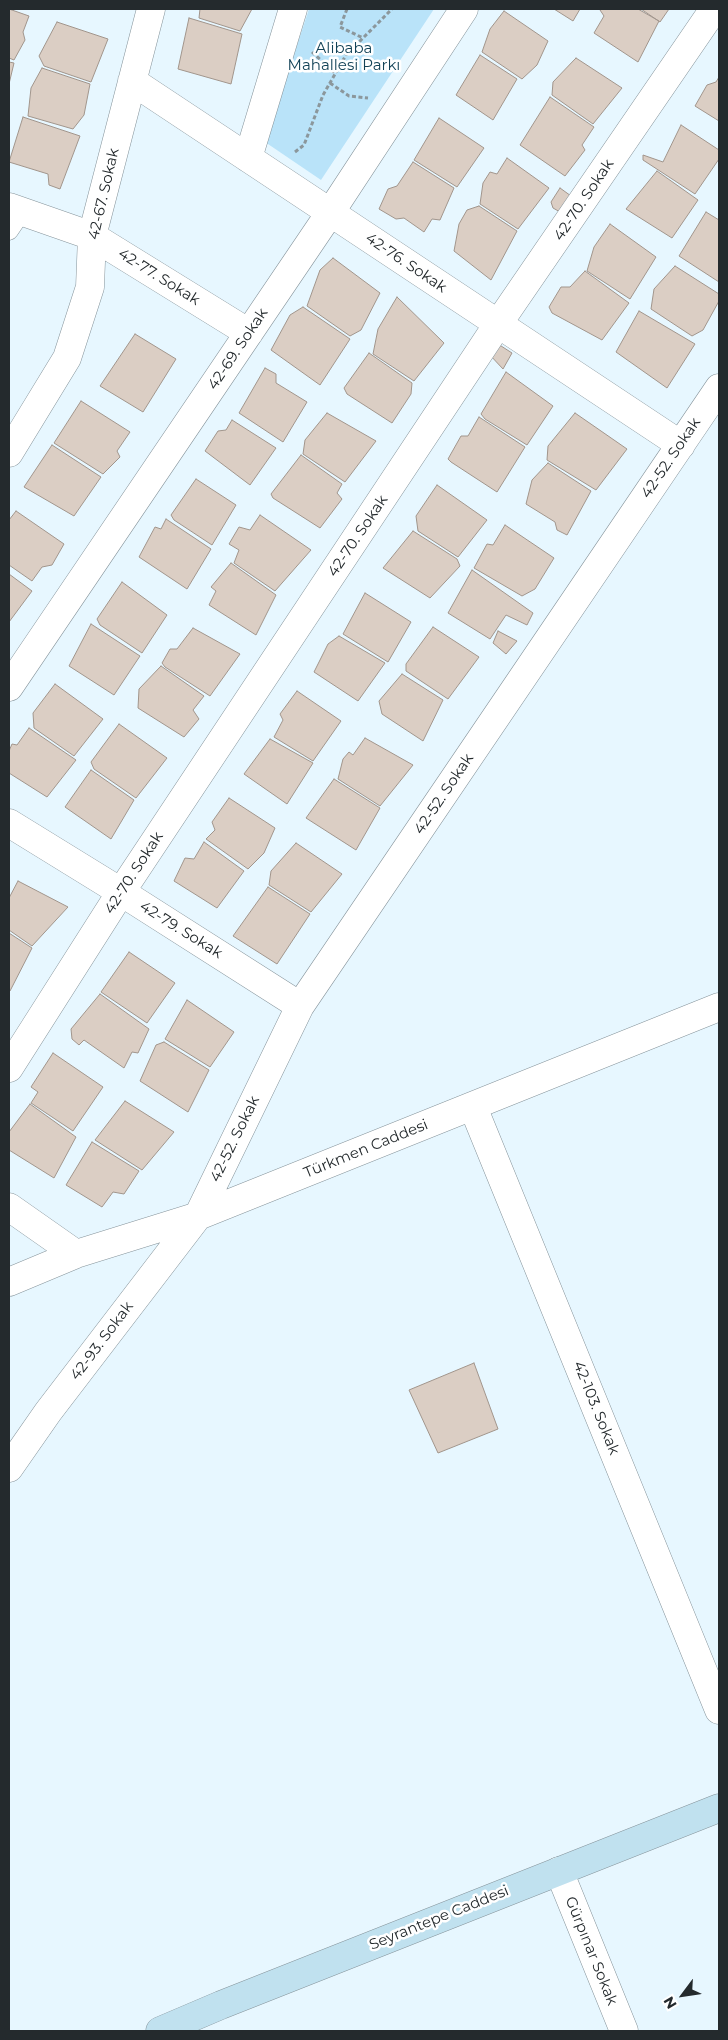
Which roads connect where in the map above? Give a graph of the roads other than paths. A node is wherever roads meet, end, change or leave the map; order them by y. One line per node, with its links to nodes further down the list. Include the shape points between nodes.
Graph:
1 (151, 9): 5 (street, 42-67. Sokak)
2 (293, 9): 6 (street)
3 (464, 9): 7 (street, 42-69. Sokak)
4 (714, 9): 10 (street, 42-70. Sokak)
5 (132, 81): 6 (street, 42-76. Sokak); 9 (street, 42-67. Sokak)
6 (259, 165): 7 (street, 42-76. Sokak)
7 (330, 213): 10 (street, 42-76. Sokak); 11 (street, 42-69. Sokak)
8 (13, 217): 9 (street, 42-77. Sokak)
9 (92, 236): 11 (street, 42-77. Sokak); 14 (street, 42-67. Sokak, via 90,287 67,358)
10 (498, 324): 13 (street, 42-76. Sokak); 17 (street, 42-70. Sokak)
11 (249, 333): 15 (street, 42-69. Sokak)
12 (719, 388): 13 (street, 42-52. Sokak)
13 (681, 445): 18 (street, 42-52. Sokak)
14 (9, 453)
15 (9, 687)
16 (9, 824): 17 (street, 42-79. Sokak)
17 (121, 892): 18 (street, 42-79. Sokak); 20 (street, 42-70. Sokak)
18 (300, 1006): 23 (street, 42-52. Sokak)
19 (719, 1008): 21 (street, Türkmen Caddesi)
20 (9, 1068)
21 (474, 1107): 23 (street, Türkmen Caddesi); 27 (street, 42-103. Sokak)
22 (9, 1207): 24 (street)
23 (198, 1216): 24 (street, Türkmen Caddesi); 26 (street, 42-93. Sokak)
24 (76, 1254): 25 (street, Türkmen Caddesi)
25 (9, 1282)
26 (9, 1468)
27 (717, 1696)
28 (719, 1808): 29 (street, Seyrantepe Caddesi)
29 (558, 1871): 30 (street, Seyrantepe Caddesi); 31 (street, Gürpınar Sokak)
30 (160, 2031)
31 (624, 2031)

